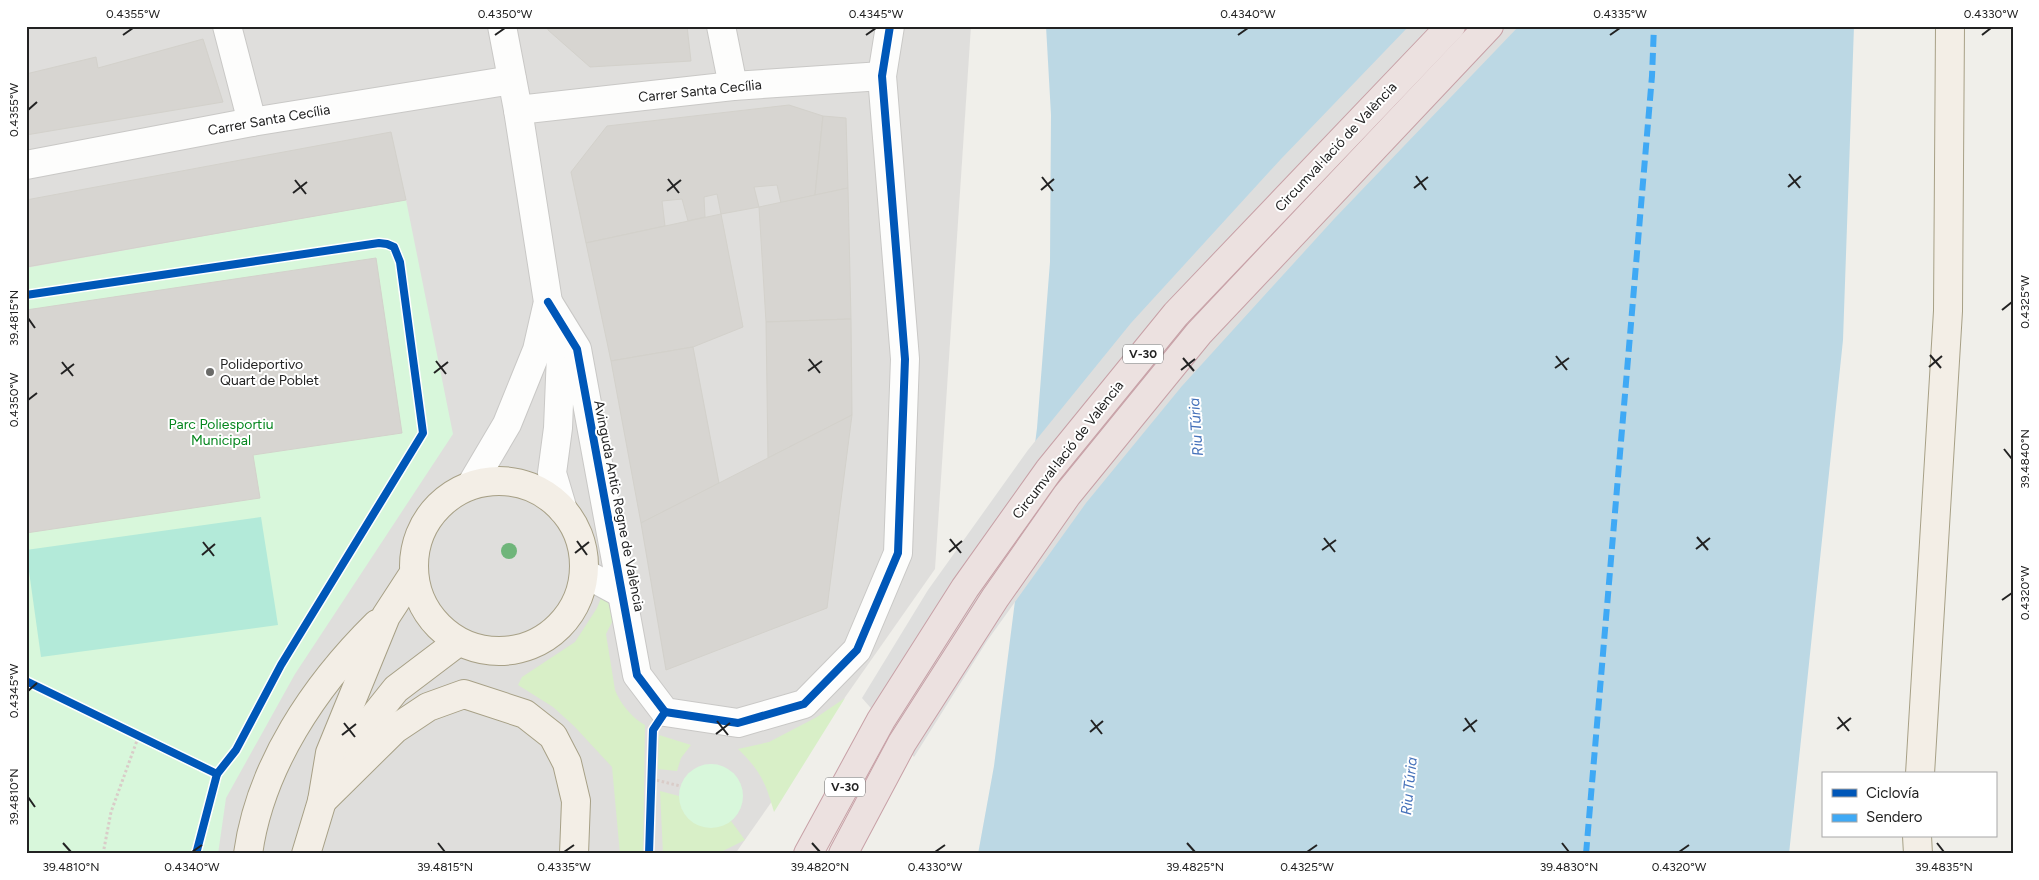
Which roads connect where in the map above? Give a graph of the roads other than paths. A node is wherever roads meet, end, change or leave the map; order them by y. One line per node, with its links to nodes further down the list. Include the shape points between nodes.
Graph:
1 (227, 26): 12 (street)
2 (502, 26): 9 (street, Avinguda Antic Regne de València)
3 (721, 26): 10 (street)
4 (890, 26): 8 (street)
5 (1451, 26): 28 (highway, Circumval·lació de València / V-30, via 1170,321 1049,470 965,588 881,720)
6 (1489, 26): 29 (highway, via 1199,333 1067,495 995,598 902,743)
7 (1950, 26): 22 (main road, via 1948,310)
8 (882, 76): 10 (street, Carrer Santa Cecília); 19 (street, Avinguda Antic Regne de València, via 905,359 898,554 857,650 804,704 738,723 665,712 637,675)
9 (512, 80): 11 (street, Avinguda Antic Regne de València); 12 (street, Carrer Santa Cecília)
10 (733, 86): 11 (street, Carrer Santa Cecília)
11 (518, 110): 14 (street, Avinguda Antic Regne de València)
12 (252, 122): 13 (street, Carrer Santa Cecília)
13 (26, 165)
14 (548, 302): 15 (street, Avinguda Antic Regne de València, via 537,350 508,424); 16 (street, Avinguda Antic Regne de València, via 561,354 558,428 552,474); 19 (street, Avinguda Antic Regne de València, via 577,349)
15 (471, 485): 16 (main road, via 496,480 521,484 544,494); 18 (main road, via 450,496 432,513 419,534)
16 (563, 510): 17 (main road, via 580,543)
17 (584, 573): 19 (street, Avinguda Antic Regne de València); 21 (main road, via 577,600 562,624 540,642 513,651 485,651)
18 (414, 574): 20 (main road); 21 (main road, via 423,606 438,627)
19 (622, 594)
20 (386, 616): 23 (main road, via 330,752); 25 (main road, via 348,652 299,721 272,769 252,830)
21 (458, 642): 23 (main road, via 396,689 368,724)
22 (1920, 772)
23 (322, 801): 26 (main road); 27 (main road, via 395,729 428,707 464,694 524,714 553,736 567,763 576,801)
24 (1917, 838): 30 (main road)
25 (248, 854)
26 (306, 854)
27 (574, 854)
28 (808, 854)
29 (843, 854)
30 (1918, 854)

